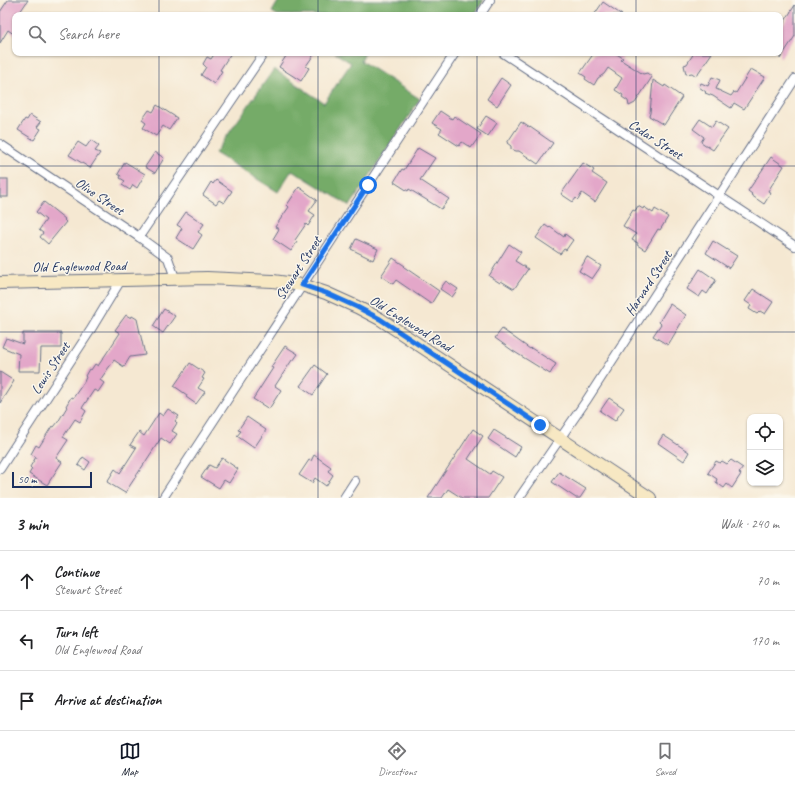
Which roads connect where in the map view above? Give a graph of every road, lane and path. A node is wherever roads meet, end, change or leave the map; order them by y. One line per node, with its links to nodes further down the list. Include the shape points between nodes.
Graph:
1 (490, 0): 2 (street)
2 (482, 12)
3 (262, 56): 9 (street)
4 (453, 56): 14 (street, Stewart Street)
5 (507, 56): 8 (street, Cedar Street)
6 (795, 79): 8 (street, Harvard Street)
7 (0, 144): 9 (street, Olive Street)
8 (720, 196): 10 (street, Cedar Street); 15 (street, Harvard Street)
9 (139, 237): 11 (street, Olive Street, via 168,258)
10 (795, 246)
11 (175, 278): 12 (street, Old Englewood Road); 14 (street, Old Englewood Road, via 274,281)
12 (121, 280): 13 (street, Old Englewood Road); 16 (street, Lewis Street)
13 (0, 283)
14 (302, 285): 15 (street, Old Englewood Road, via 326,293 380,319); 18 (street, Stewart Street)
15 (560, 438): 20 (street, Harvard Street); 21 (street, Old Englewood Road)
16 (0, 469)
17 (355, 481): 19 (street)
18 (163, 498)
19 (344, 498)
20 (519, 498)
21 (650, 498)

